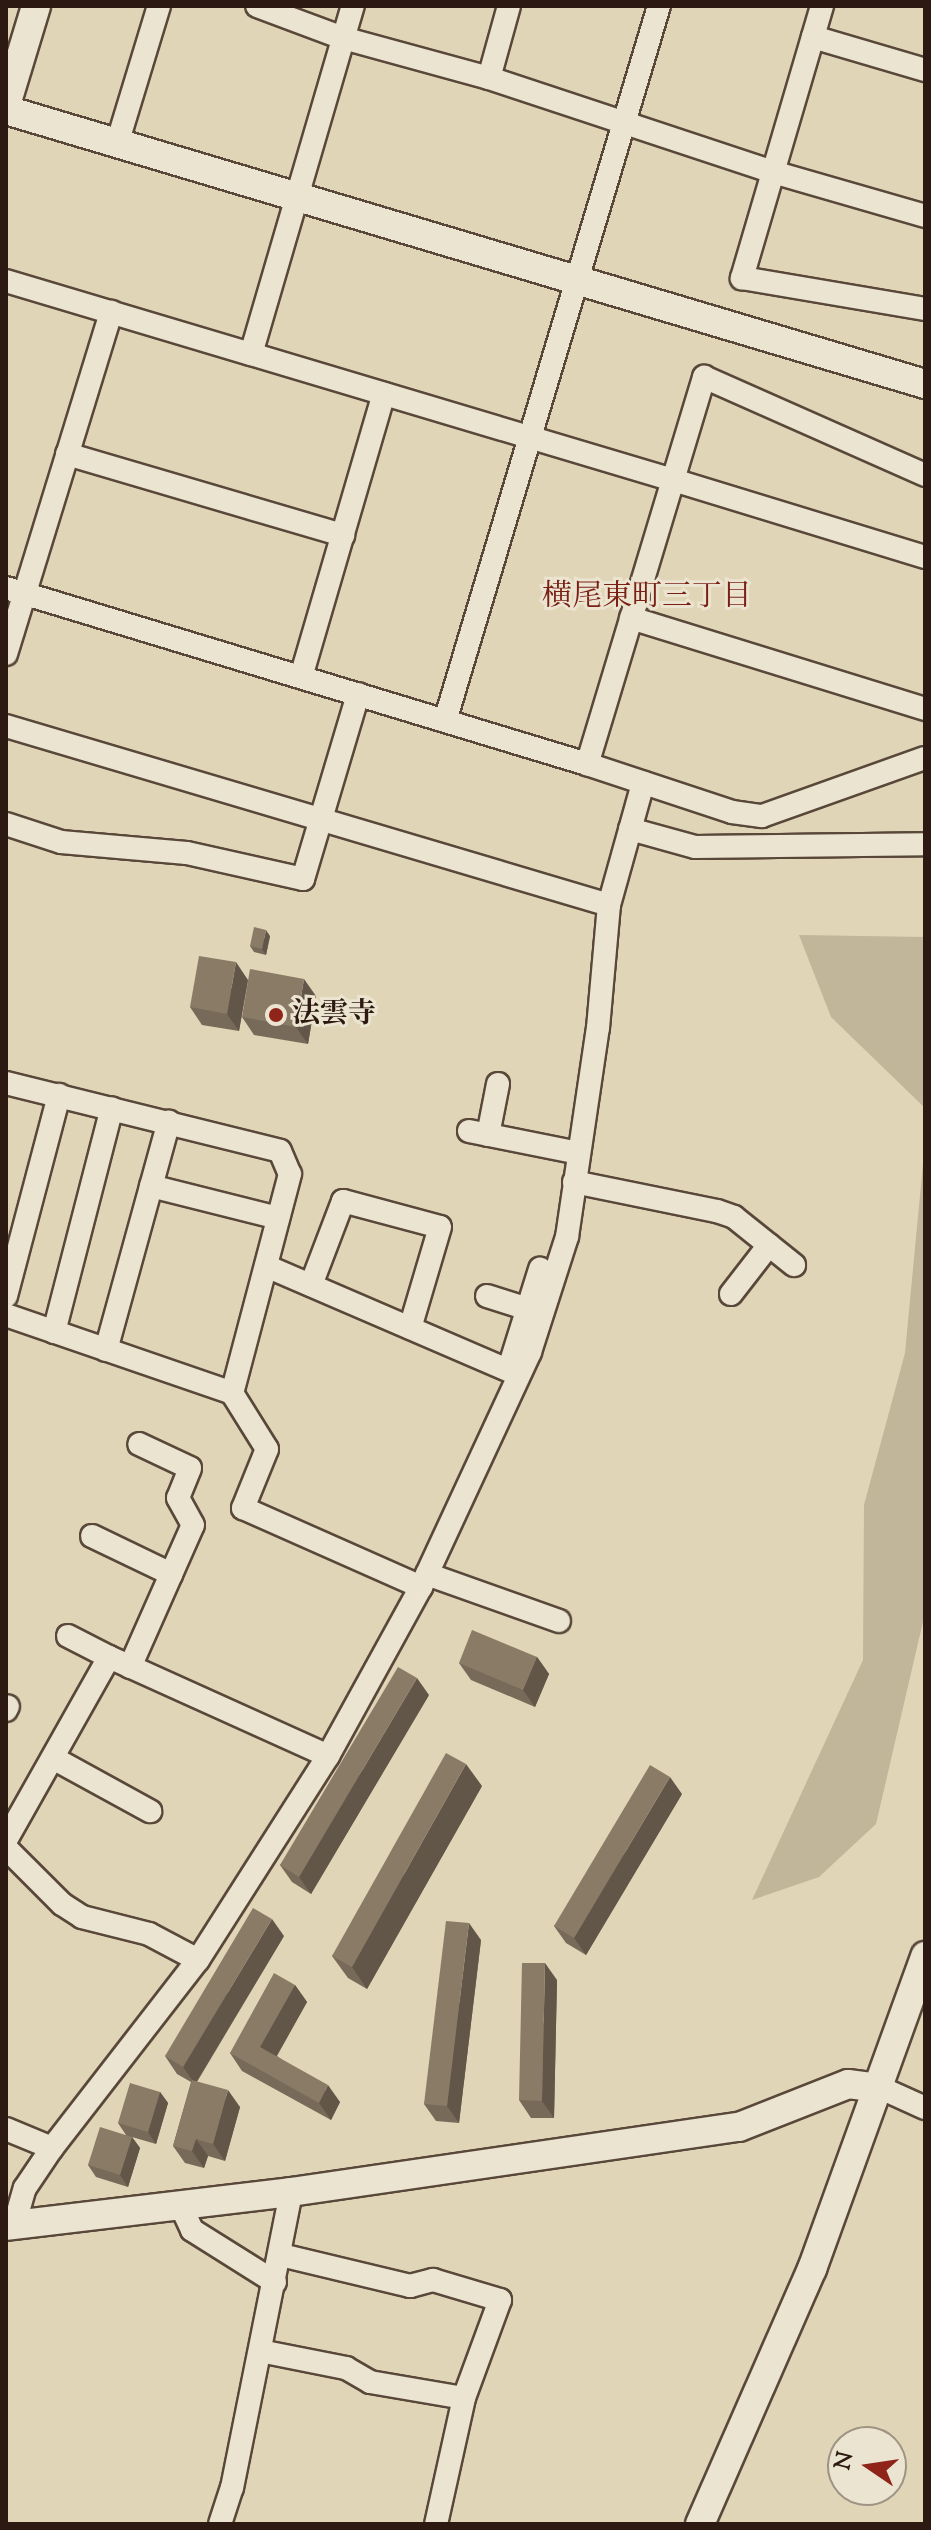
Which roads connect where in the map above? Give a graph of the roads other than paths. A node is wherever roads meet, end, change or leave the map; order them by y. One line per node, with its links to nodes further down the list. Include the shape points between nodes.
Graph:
1 (36, 6): 12 (street)
2 (159, 6): 14 (street)
3 (257, 6): 9 (street)
4 (353, 6): 9 (street)
5 (509, 6): 11 (street)
6 (659, 6): 13 (street)
7 (822, 6): 8 (street)
8 (813, 37): 10 (street); 15 (street)
9 (343, 38): 11 (street); 16 (street)
10 (925, 70)
11 (489, 78): 13 (street)
12 (6, 108): 14 (street)
13 (624, 122): 15 (street); 18 (street)
14 (117, 144): 16 (street)
15 (773, 172): 17 (street); 20 (street, via 742,278)
16 (295, 197): 18 (street); 22 (street)
17 (925, 216)
18 (577, 279): 23 (street); 25 (street)
19 (6, 281): 21 (street)
20 (925, 309)
21 (111, 312): 22 (street); 26 (street)
22 (251, 354): 24 (street)
23 (925, 384)
24 (384, 394): 25 (street); 29 (street)
25 (530, 437): 28 (street); 37 (street)
26 (67, 454): 29 (street); 31 (street)
27 (925, 475): 28 (street, via 704,377)
28 (673, 480): 30 (street); 32 (street)
29 (343, 535): 34 (street)
30 (925, 557)
31 (15, 590): 33 (street); 34 (street)
32 (631, 618): 36 (street); 40 (street)
33 (6, 654)
34 (301, 677): 35 (street)
35 (358, 694): 37 (street); 42 (street)
36 (925, 709)
37 (445, 721): 40 (street)
38 (6, 726): 42 (street)
39 (925, 758): 41 (street, via 762,816 732,812)
40 (587, 764): 41 (street)
41 (643, 783): 44 (street)
42 (321, 819): 43 (street, via 303,879 187,853 61,842); 46 (street)
43 (6, 824)
44 (630, 829): 45 (street, via 695,847); 46 (street)
45 (925, 844)
46 (609, 905): 52 (street)
47 (6, 1083): 49 (street)
48 (498, 1084): 52 (street, via 479,1133)
49 (59, 1095): 50 (street); 62 (street)
50 (112, 1108): 51 (street); 67 (street)
51 (169, 1122): 54 (street); 55 (street, via 280,1151 290,1174)
52 (579, 1153): 53 (street)
53 (574, 1182): 56 (street, via 717,1211); 69 (street, via 567,1237 541,1324)
54 (151, 1186): 55 (street); 68 (street)
55 (278, 1218): 58 (street)
56 (769, 1245): 57 (street); 61 (street)
57 (794, 1265)
58 (266, 1266): 60 (street); 70 (street)
59 (540, 1269): 64 (street)
60 (311, 1285): 66 (street); 66 (street, via 343,1201 440,1227)
61 (731, 1294)
62 (6, 1296)
63 (487, 1296): 64 (street)
64 (528, 1309): 69 (street)
65 (6, 1315): 67 (street)
66 (410, 1328): 69 (street)
67 (54, 1332): 68 (street)
68 (106, 1350): 70 (street)
69 (513, 1372): 74 (street)
70 (232, 1393): 74 (street, via 267,1449 243,1508)
71 (139, 1444): 73 (street, via 190,1468 178,1498 193,1525)
72 (92, 1536): 73 (street)
73 (171, 1574): 78 (street)
74 (424, 1581): 75 (street); 79 (street)
75 (559, 1621)
76 (68, 1636): 77 (street)
77 (109, 1657): 78 (street); 80 (street)
78 (130, 1667): 79 (street)
79 (328, 1756): 84 (street)
80 (53, 1758): 81 (street); 82 (street)
81 (150, 1811)
82 (7, 1848): 84 (street, via 82,1917 149,1934)
83 (925, 1956): 85 (street)
84 (198, 1960): 88 (street)
85 (881, 2088): 86 (street); 89 (street, via 848,2084 739,2127); 98 (street, via 812,2269)
86 (925, 2108)
87 (6, 2129): 88 (street)
88 (52, 2148): 91 (street, via 25,2188)
89 (291, 2192): 90 (street); 92 (street)
90 (180, 2204): 91 (street); 93 (street, via 192,2230)
91 (10, 2224)
92 (281, 2255): 93 (street); 95 (street, via 410,2286 433,2280 500,2300)
93 (275, 2282): 94 (street)
94 (260, 2351): 95 (street, via 346,2368 370,2382); 96 (street)
95 (464, 2398): 97 (street)
96 (220, 2524)
97 (437, 2524)
98 (700, 2524)

